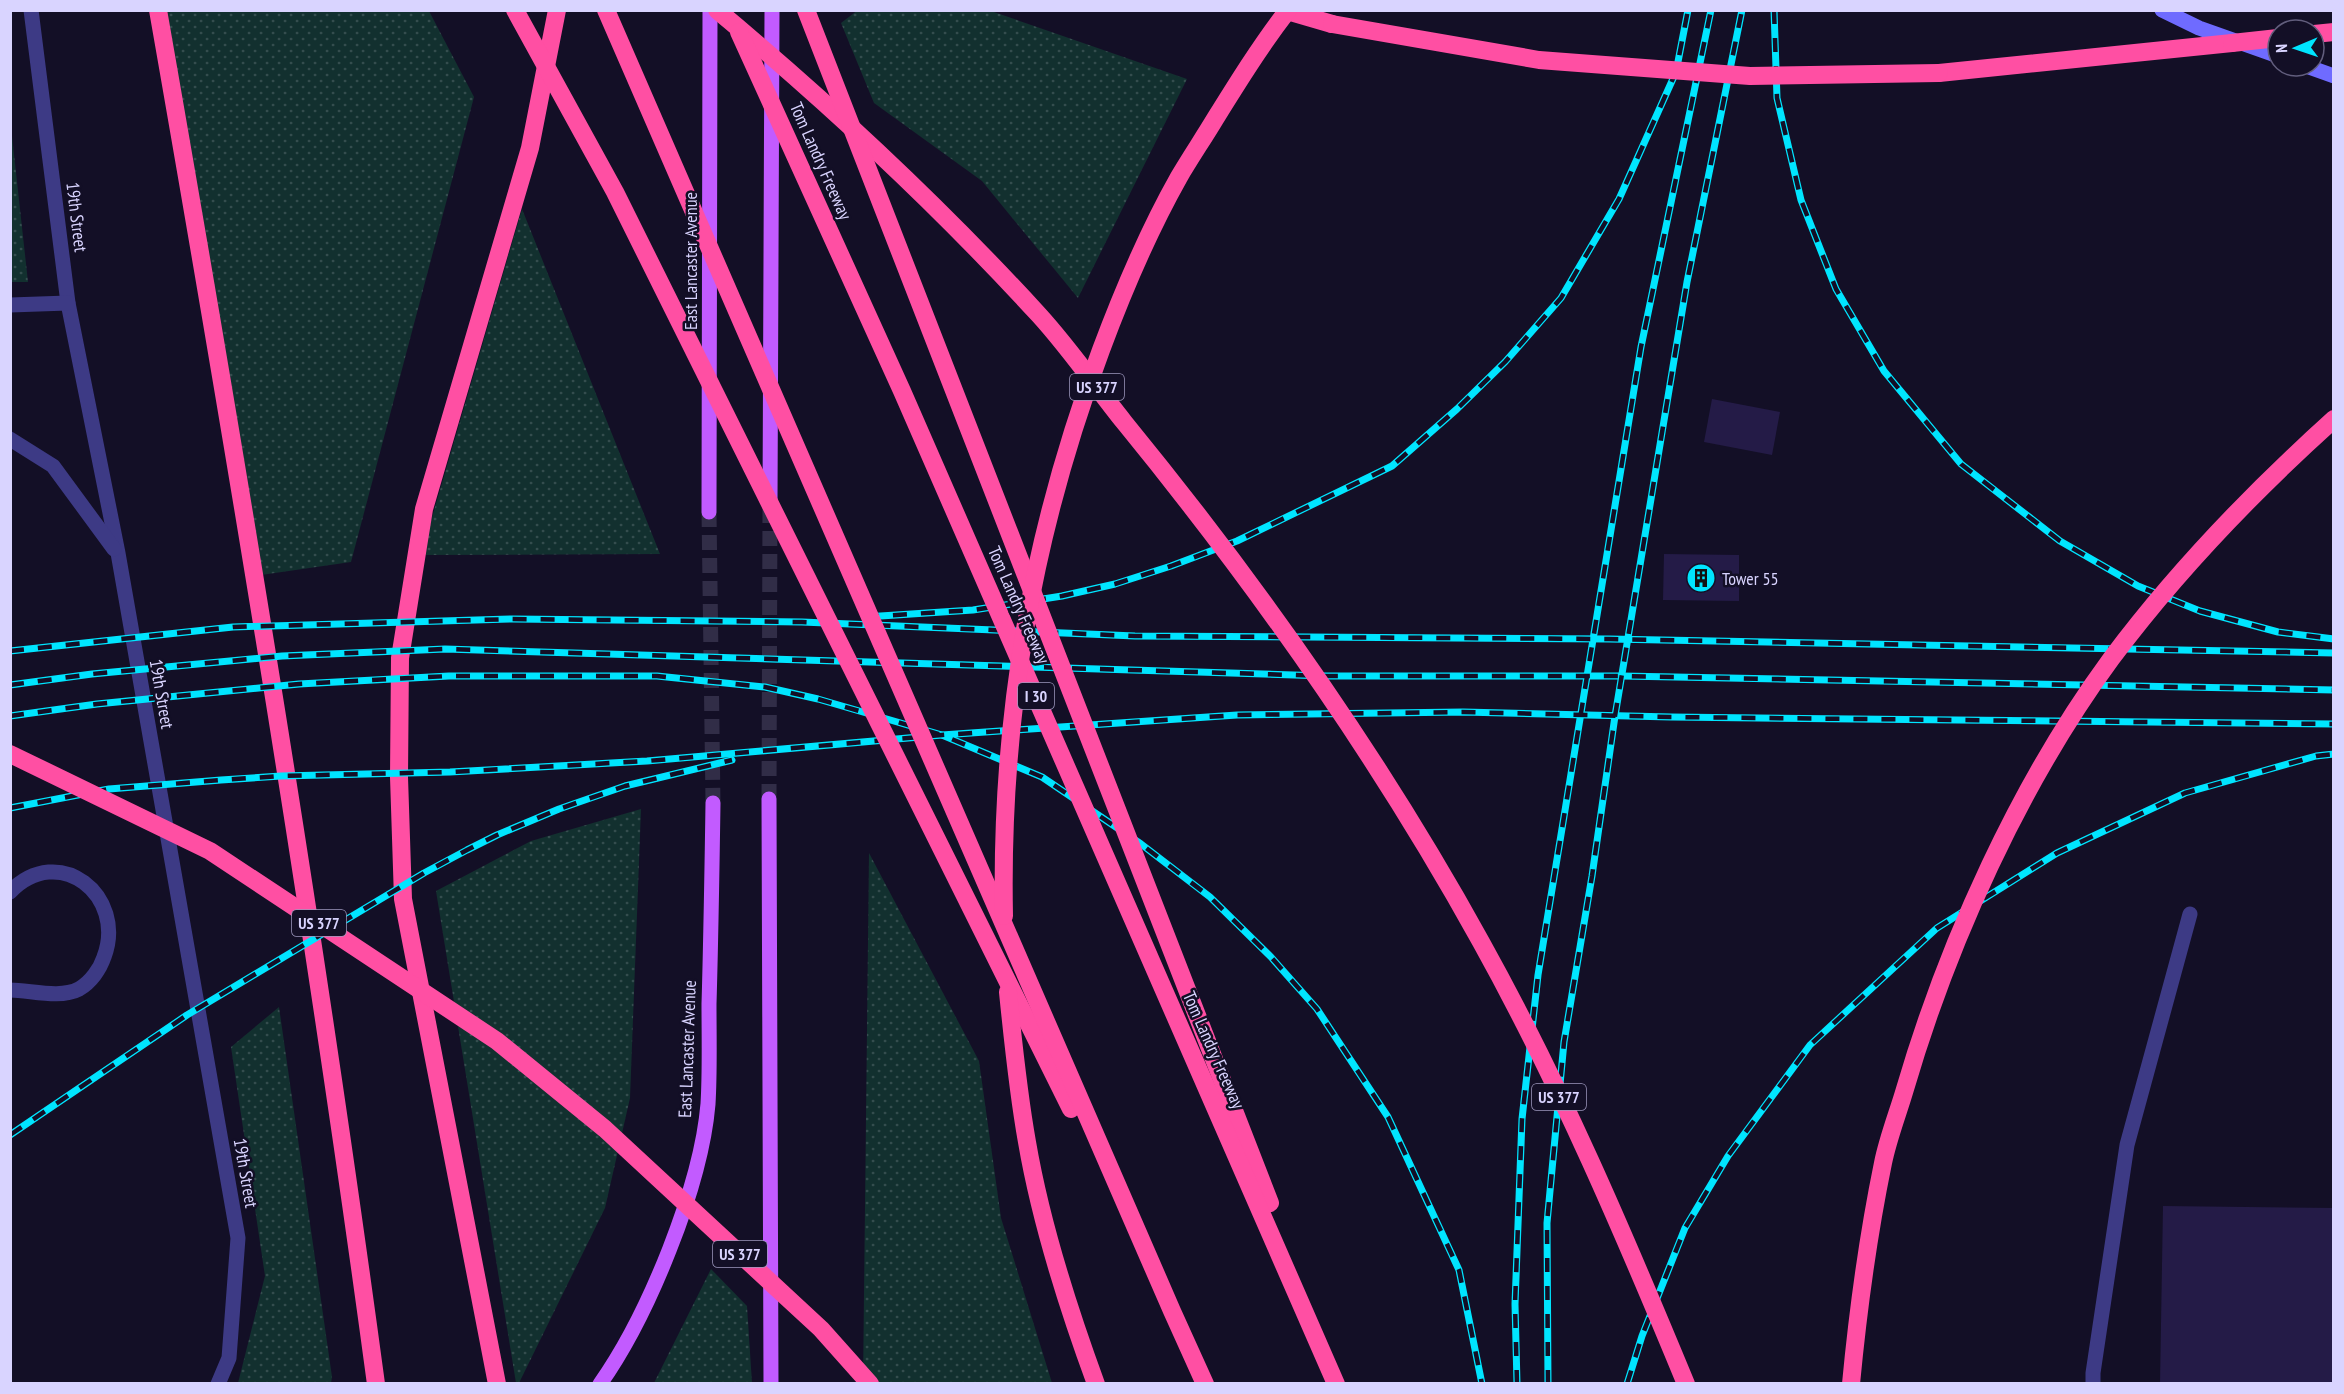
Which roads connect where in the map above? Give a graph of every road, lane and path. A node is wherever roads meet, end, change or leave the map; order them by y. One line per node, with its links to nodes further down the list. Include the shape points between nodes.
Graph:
1 (31, 10): 15 (street, 19th Street)
2 (158, 10): 30 (highway, via 230,423)
3 (515, 10): 28 (highway, bridge, via 621,202)
4 (556, 10): 31 (highway, via 530,148 424,509 400,658 403,899)
5 (606, 10): 28 (highway, bridge)
6 (710, 10): 20 (main road, East Lancaster Avenue)
7 (717, 10): 38 (highway, US 377, bridge, via 796,76 882,157 1043,320 1189,500 1262,598 1412,821 1482,944 1549,1074 1626,1239)
8 (729, 10): 37 (highway, Tom Landry Freeway / I 30, bridge, via 902,391)
9 (772, 10): 19 (main road)
10 (806, 10): 37 (highway, bridge)
11 (1286, 10): 13 (highway, bridge, via 1332,24 1539,60 1750,76 1938,73); 35 (highway, bridge, via 1179,178 1138,259 1077,414 1021,642 1006,796 1005,961 1027,1143 1046,1230)
12 (2162, 10): 14 (main road)
13 (2266, 39)
14 (2266, 52)
15 (68, 303): 16 (street); 21 (street, 19th Street)
16 (10, 305)
17 (2334, 419): 39 (highway, bridge, via 2228,521 2118,651 2060,736 2011,825 1954,946 1920,1039 1884,1161 1859,1296)
18 (10, 440): 21 (street, via 53,466)
19 (770, 504)
20 (709, 512)
21 (118, 553): 29 (street, 19th Street, via 238,1238 229,1358)
22 (10, 754): 34 (highway, US 377, bridge, via 210,851 497,1041 613,1137 821,1329)
23 (769, 799): 33 (main road)
24 (713, 803): 32 (main road, East Lancaster Avenue, via 708,1105 695,1171 678,1223 648,1298)
25 (10, 892): 27 (street, via 40,872 68,873 94,889 108,915 109,944 99,970 79,989 48,994)
26 (2190, 914): 40 (street, via 2127,1144)
27 (10, 990)
28 (1172, 1311): 36 (highway, bridge)
29 (218, 1383)
30 (376, 1383)
31 (497, 1383)
32 (600, 1383)
33 (771, 1383)
34 (870, 1383)
35 (1096, 1383)
36 (1205, 1383)
37 (1339, 1383)
38 (1686, 1383)
39 (1851, 1383)
40 (2093, 1383)

